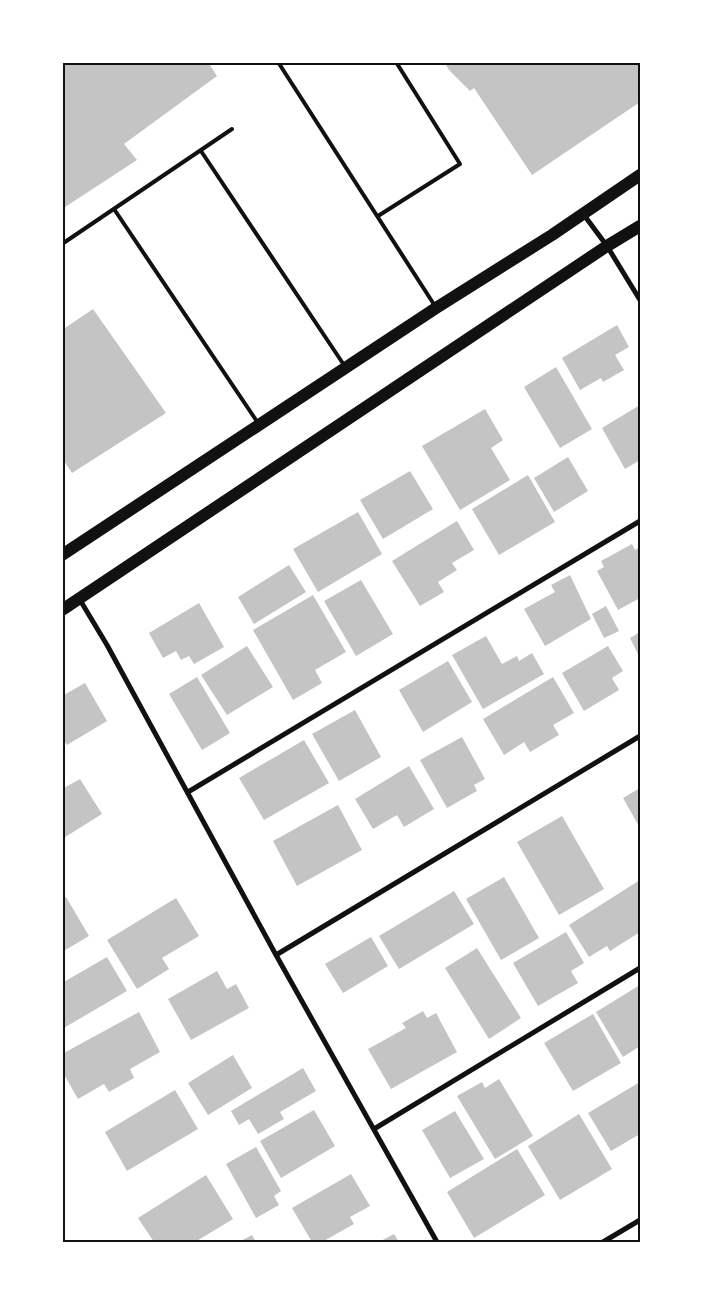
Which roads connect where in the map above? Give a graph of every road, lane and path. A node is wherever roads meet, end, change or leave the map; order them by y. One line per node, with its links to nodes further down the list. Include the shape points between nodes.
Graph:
1 (278, 62): 8 (lane)
2 (396, 62): 8 (lane, via 460,164)
3 (232, 129): 4 (lane)
4 (201, 151): 6 (lane); 14 (lane)
5 (640, 175): 7 (main road)
6 (114, 209): 10 (lane); 15 (lane)
7 (583, 214): 11 (street); 13 (main road)
8 (378, 216): 13 (lane)
9 (640, 226): 11 (main road)
10 (62, 244)
11 (607, 246): 12 (street); 18 (main road)
12 (640, 300)
13 (436, 308): 14 (main road)
14 (346, 367): 15 (main road)
15 (260, 424): 17 (main road)
16 (640, 521): 21 (street)
17 (62, 555)
18 (80, 599): 19 (main road); 21 (street)
19 (62, 610)
20 (640, 736): 22 (street)
21 (188, 792): 22 (street)
22 (276, 955): 24 (street)
23 (640, 968): 24 (street)
24 (374, 1129): 26 (street)
25 (640, 1220): 27 (street)
26 (437, 1242)
27 (603, 1242)

